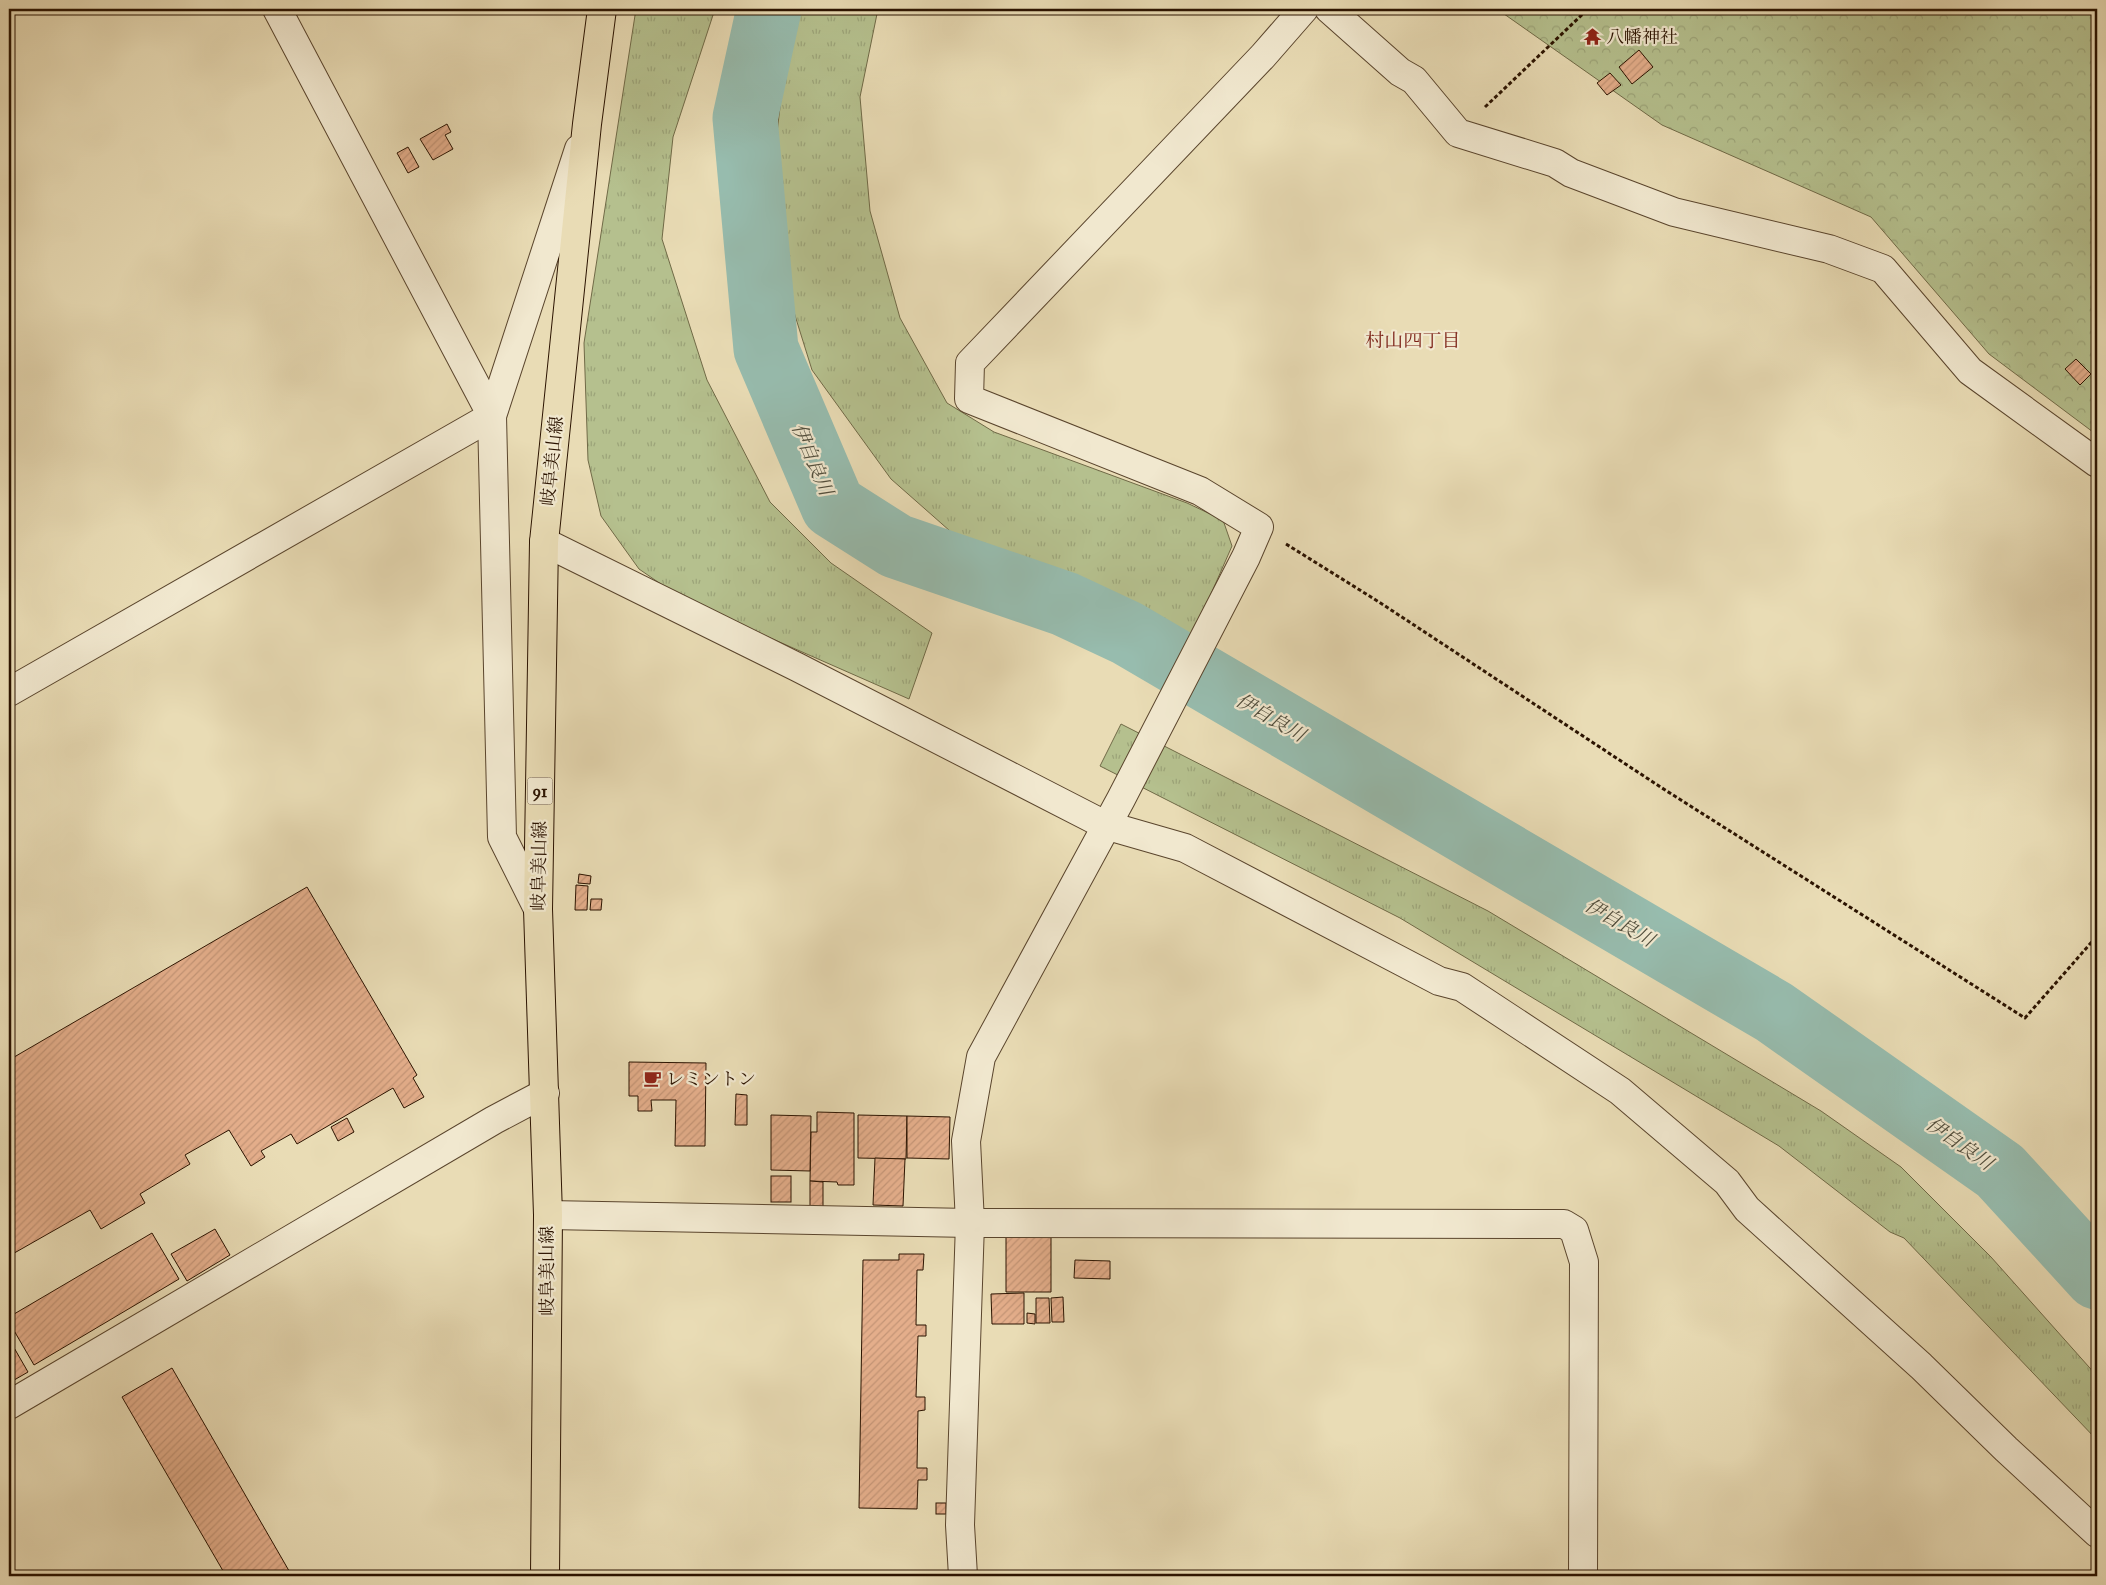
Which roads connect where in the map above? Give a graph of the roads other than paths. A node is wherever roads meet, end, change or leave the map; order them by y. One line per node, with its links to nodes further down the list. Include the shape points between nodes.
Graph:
1 (277, 9): 6 (street)
2 (602, 9): 5 (main road, 岐阜美山線 / 91)
3 (1304, 9): 10 (street, via 970,363 969,399 1200,491 1258,527 1246,557)
4 (1329, 9): 7 (street, via 1400,72 1414,80 1458,133 1555,163 1571,173 1674,212 1829,249 1883,269 1970,371)
5 (587, 124): 6 (street); 8 (main road, 岐阜美山線 / 91)
6 (492, 416): 9 (street); 11 (street, via 502,836)
7 (2097, 463)
8 (544, 542): 10 (street); 11 (main road, 岐阜美山線 / 91)
9 (9, 692)
10 (1106, 825): 14 (street, via 981,1057 966,1141); 16 (street, via 1185,848 1439,981 1462,987 1620,1092 1727,1182 1747,1209 1921,1366)
11 (538, 909): 12 (main road, 岐阜美山線 / 91)
12 (545, 1093): 13 (main road, 岐阜美山線 / 91); 15 (street)
13 (548, 1215): 14 (street); 17 (main road, 岐阜美山線 / 91)
14 (970, 1223): 18 (street, via 960,1525); 19 (street, via 1564,1224 1574,1230 1584,1262)
15 (9, 1405)
16 (2097, 1533)
17 (545, 1576)
18 (962, 1576)
19 (1583, 1576)

